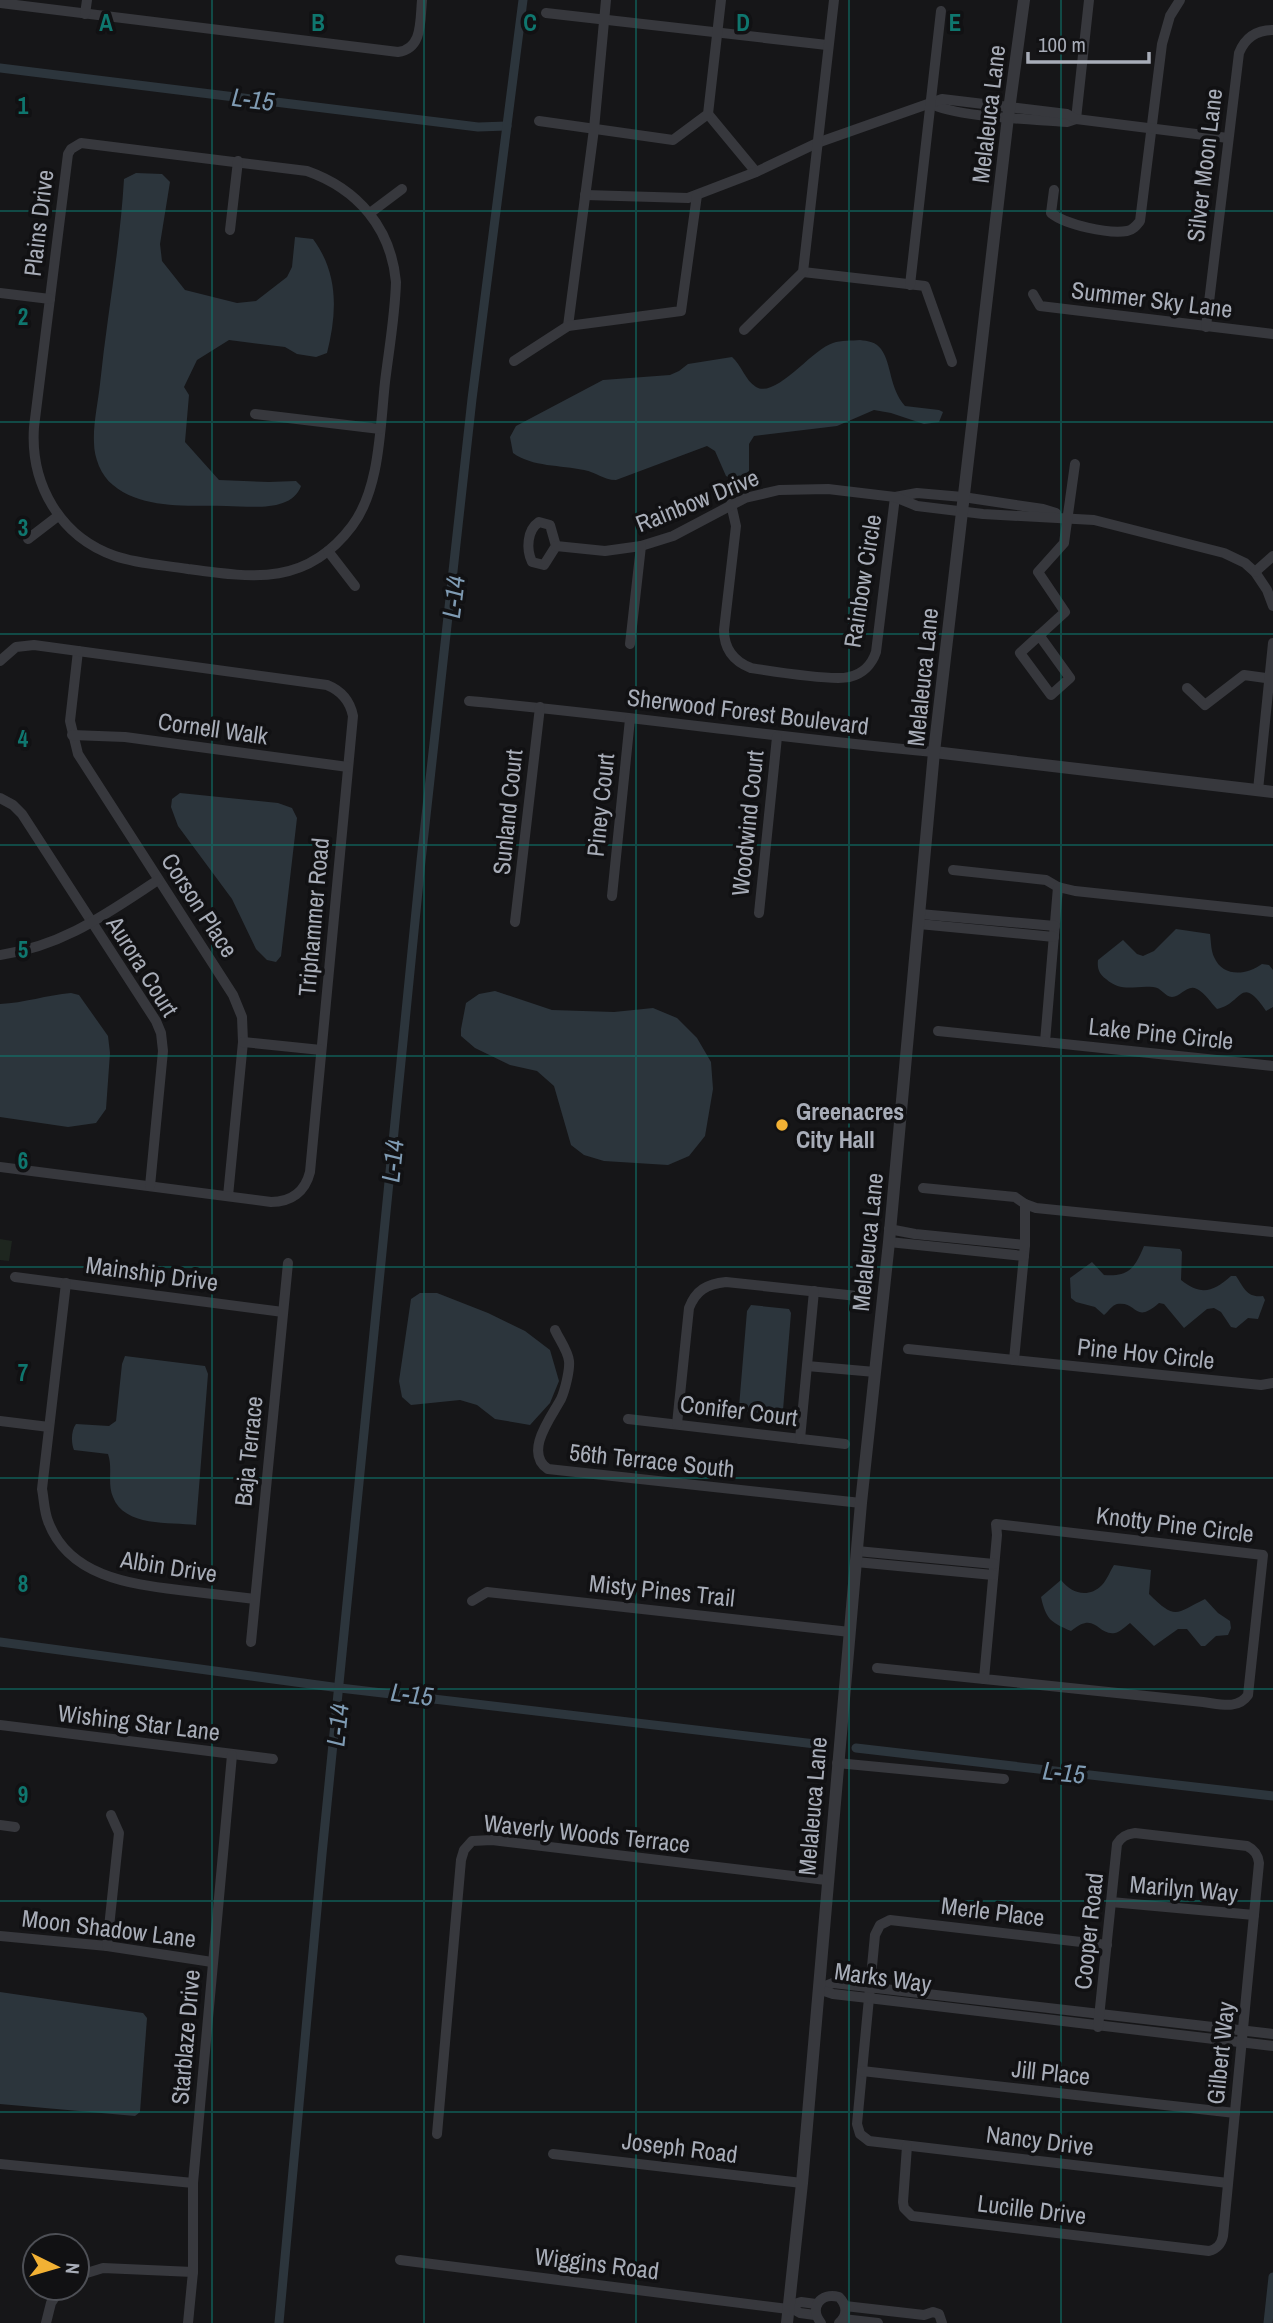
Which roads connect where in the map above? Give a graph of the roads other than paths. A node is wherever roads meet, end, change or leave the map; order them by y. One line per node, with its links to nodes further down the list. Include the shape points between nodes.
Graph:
1 (87, 0): 12 (street)
2 (422, 0): 12 (street, via 419,34 414,44 398,52)
3 (606, 0): 13 (street)
4 (721, 0): 15 (street)
5 (834, 0): 16 (street)
6 (1024, 0): 18 (street, Melaleuca Lane)
7 (1089, 0): 20 (street)
8 (1180, 0): 23 (street, via 1162,44)
9 (0, 3): 12 (street)
10 (941, 11): 17 (street)
11 (546, 13): 13 (street)
12 (85, 14)
13 (604, 20): 15 (street); 22 (street)
14 (1273, 30): 24 (street, Silver Moon Lane, via 1253,35 1239,53)
15 (718, 33): 16 (street); 19 (street)
16 (827, 45): 25 (street)
17 (930, 103): 18 (street, via 942,110); 18 (street, via 942,99); 25 (street); 35 (street)
18 (1004, 113): 20 (street, via 1067,114); 50 (street, Melaleuca Lane)
19 (708, 114): 22 (street, via 673,140); 27 (street)
20 (1076, 119): 23 (street)
21 (539, 121): 22 (street)
22 (594, 129): 30 (street)
23 (1152, 129): 24 (street); 29 (street, via 1141,215 1132,229 1061,221 1051,213)
24 (1228, 138): 40 (street, Silver Moon Lane)
25 (817, 143): 27 (street); 34 (street)
26 (238, 161): 32 (street, Plains Drive, via 323,176 352,194); 33 (street); 38 (street, Plains Drive, via 76,145 68,154)
27 (756, 172): 31 (street)
28 (402, 188): 32 (street)
29 (1054, 190)
30 (585, 195): 31 (street); 39 (street)
31 (697, 195): 39 (street, via 681,312)
32 (370, 213): 46 (street, Plains Drive, via 388,246 396,282)
33 (230, 230)
34 (803, 272): 35 (street); 41 (street)
35 (911, 285): 44 (street, via 925,286)
36 (0, 293): 38 (street)
37 (1033, 294): 40 (street, Summer Sky Lane, via 1040,306)
38 (50, 299): 51 (street, Plains Drive, via 33,438 38,477)
39 (568, 326): 43 (street)
40 (1206, 327): 42 (street, Summer Sky Lane)
41 (744, 330)
42 (1273, 334)
43 (514, 361)
44 (952, 362)
45 (256, 414): 46 (street)
46 (380, 429): 56 (street, Plains Drive, via 363,509)
47 (1075, 464): 52 (street)
48 (895, 497): 49 (street, Rainbow Drive, via 793,488); 49 (street, Rainbow Circle, via 876,652 862,672 844,678 751,668 731,654 724,630 736,533); 50 (street, Rainbow Drive, via 916,506)
49 (731, 504): 55 (street, Rainbow Drive, via 673,536)
50 (962, 504): 52 (street, Rainbow Drive, via 1034,518); 73 (street, Melaleuca Lane)
51 (58, 516): 53 (street); 56 (street, Plains Drive, via 86,541 116,556 228,574 281,573)
52 (1067, 517): 58 (street, Rainbow Drive, via 1224,553); 61 (street, via 1064,543 1038,572 1065,612)
53 (28, 539)
54 (556, 546): 55 (street, Rainbow Drive, via 605,551)
55 (642, 546): 63 (street)
56 (328, 551): 59 (street)
57 (1273, 556): 58 (street)
58 (1255, 572): 60 (street)
59 (355, 586)
60 (1273, 607)
61 (1039, 635): 61 (street, via 1020,653 1051,695 1070,678)
62 (1273, 643): 66 (street)
63 (630, 644)
64 (78, 651): 65 (street, Triphammer Road, via 28,644 11,650); 71 (street, Corson Place, via 70,707); 74 (street, Triphammer Road, via 333,687 347,699 353,716)
65 (0, 661)
66 (1271, 678): 67 (street, via 1244,675 1205,705); 75 (street)
67 (1187, 688)
68 (469, 701): 69 (street, Sherwood Forest Boulevard)
69 (540, 707): 70 (street, Sherwood Forest Boulevard); 86 (street, Sunland Court)
70 (630, 719): 72 (street, Sherwood Forest Boulevard); 81 (street, Piney Court)
71 (72, 735): 74 (street, Cornell Walk, via 125,737); 79 (street, Corson Place, via 85,766)
72 (777, 737): 73 (street, Sherwood Forest Boulevard); 83 (street, Woodwind Court)
73 (934, 752): 75 (street, Sherwood Forest Boulevard); 84 (street, Melaleuca Lane)
74 (348, 767): 92 (street, Triphammer Road)
75 (1258, 790): 76 (street, Sherwood Forest Boulevard)
76 (1273, 792)
77 (0, 798): 85 (street, Aurora Court, via 22,814)
78 (953, 870): 80 (street, via 1046,880)
79 (158, 880): 85 (street); 90 (street, Corson Place, via 233,995 242,1017)
80 (1058, 887): 82 (street); 87 (street)
81 (612, 896)
82 (1273, 912)
83 (759, 913)
84 (920, 919): 87 (street); 100 (street, Melaleuca Lane)
85 (92, 922): 88 (street, via 42,946); 95 (street, Aurora Court, via 161,1033)
86 (515, 922)
87 (1054, 932): 91 (street)
88 (0, 955)
89 (938, 1031): 91 (street, Lake Pine Circle)
90 (243, 1042): 92 (street); 97 (street, Corson Place)
91 (1045, 1042): 93 (street, Lake Pine Circle)
92 (321, 1049): 97 (street, Triphammer Road, via 310,1172 303,1188 276,1202)
93 (1273, 1066)
94 (0, 1167): 95 (street, Triphammer Road)
95 (150, 1186): 97 (street, Triphammer Road)
96 (923, 1188): 98 (street, via 1015,1197)
97 (228, 1196)
98 (1025, 1204): 99 (street); 101 (street)
99 (1273, 1232)
100 (889, 1235): 101 (street); 112 (street, Melaleuca Lane)
101 (1025, 1250): 110 (street)
102 (288, 1263): 107 (street, Baja Terrace)
103 (15, 1277): 104 (street, Mainship Drive)
104 (66, 1283): 107 (street, Mainship Drive); 117 (street, Albin Drive)
105 (814, 1291): 106 (street); 111 (street); 116 (street, via 726,1282 705,1286 694,1296 687,1320)
106 (857, 1296)
107 (283, 1312): 123 (street, Baja Terrace)
108 (555, 1330): 120 (street, 56th Terrace South, via 569,1360 562,1397 540,1440 540,1460 548,1469)
109 (908, 1349): 110 (street, Pine Hov Circle)
110 (1014, 1360): 113 (street, Pine Hov Circle, via 1261,1385)
111 (807, 1366): 112 (street); 118 (street)
112 (874, 1372): 120 (street, Melaleuca Lane)
113 (1273, 1382)
114 (628, 1419): 116 (street, Conifer Court)
115 (0, 1421): 117 (street)
116 (677, 1424): 118 (street, Conifer Court)
117 (49, 1427): 123 (street, Albin Drive, via 42,1489 47,1520 74,1557 107,1578 136,1585)
118 (800, 1438): 119 (street, Conifer Court)
119 (845, 1444)
120 (861, 1503): 121 (street, Melaleuca Lane)
121 (857, 1556): 122 (street); 125 (street, Melaleuca Lane)
122 (994, 1569): 128 (street, Knotty Pine Circle); 128 (street, Knotty Pine Circle, via 996,1524 1263,1555 1248,1695 1243,1702 1203,1703)
123 (255, 1599): 126 (street, Baja Terrace)
124 (472, 1601): 125 (street, Misty Pines Trail, via 487,1592)
125 (850, 1632): 132 (street, Melaleuca Lane)
126 (251, 1642)
127 (877, 1668): 128 (street, Knotty Pine Circle)
128 (984, 1679)
129 (0, 1725): 130 (street, Wishing Star Lane)
130 (232, 1755): 131 (street, Wishing Star Lane); 144 (street, Starblaze Drive)
131 (273, 1759)
132 (837, 1763): 133 (street); 138 (street, Melaleuca Lane)
133 (1004, 1779)
134 (111, 1815): 143 (street, via 119,1833)
135 (0, 1825): 136 (street)
136 (15, 1827)
137 (1120, 1839): 139 (street, Cooper Road); 140 (street, Gilbert Way, via 1135,1833 1247,1846 1259,1863)
138 (827, 1880): 145 (street, Melaleuca Lane); 158 (street, Waverly Woods Terrace, via 472,1841 461,1860)
139 (1111, 1902): 140 (street, Marilyn Way); 142 (street, Cooper Road)
140 (1254, 1915): 151 (street, Gilbert Way)
141 (0, 1936): 143 (street, Moon Shadow Lane)
142 (1107, 1945): 146 (street, Merle Place, via 890,1920 877,1929); 148 (street, Cooper Road)
143 (107, 1946): 144 (street, Moon Shadow Lane)
144 (212, 1962): 162 (street, Starblaze Drive)
145 (818, 1989): 146 (street, Marks Way, via 833,1983); 163 (street, Melaleuca Lane)
146 (868, 1993): 147 (street, Marks Way); 156 (street)
147 (984, 2007): 148 (street, Marks Way); 150 (street, Marks Way)
148 (1100, 2015): 149 (street, Marks Way); 150 (street, Cooper Road)
149 (1172, 2022): 151 (street, Marks Way); 152 (street)
150 (1098, 2026): 152 (street, Marks Way)
151 (1244, 2030): 153 (street, Marks Way); 154 (street, Gilbert Way)
152 (1171, 2034): 154 (street, Marks Way)
153 (1273, 2034)
154 (1243, 2042): 155 (street, Marks Way); 157 (street, Gilbert Way)
155 (1273, 2046)
156 (862, 2071): 157 (street, Jill Place); 159 (street, Nancy Drive, via 860,2134 869,2141)
157 (1235, 2113): 164 (street, Gilbert Way)
158 (437, 2134)
159 (907, 2146): 164 (street, Nancy Drive); 165 (street, Lucille Drive, via 903,2202 912,2216 1209,2251)
160 (553, 2154): 163 (street, Joseph Road)
161 (0, 2164): 162 (street)
162 (193, 2183): 168 (street, Starblaze Drive)
163 (802, 2183): 171 (street, Melaleuca Lane)
164 (1228, 2183): 165 (street, Gilbert Way)
165 (1219, 2246)
166 (400, 2260): 171 (street, Wiggins Road)
167 (91, 2272): 168 (street, via 103,2268)
168 (193, 2272): 175 (street, Starblaze Drive)
169 (52, 2302): 174 (street)
170 (845, 2306): 172 (street, Wiggins Road, via 839,2297 823,2297); 173 (street); 178 (street, via 924,2315 933,2312)
171 (788, 2308): 172 (street, Wiggins Road, via 801,2302); 176 (street, Melaleuca Lane)
172 (818, 2314)
173 (841, 2321): 177 (street)
174 (46, 2323)
175 (188, 2323)
176 (787, 2323)
177 (878, 2323)
178 (943, 2323)

